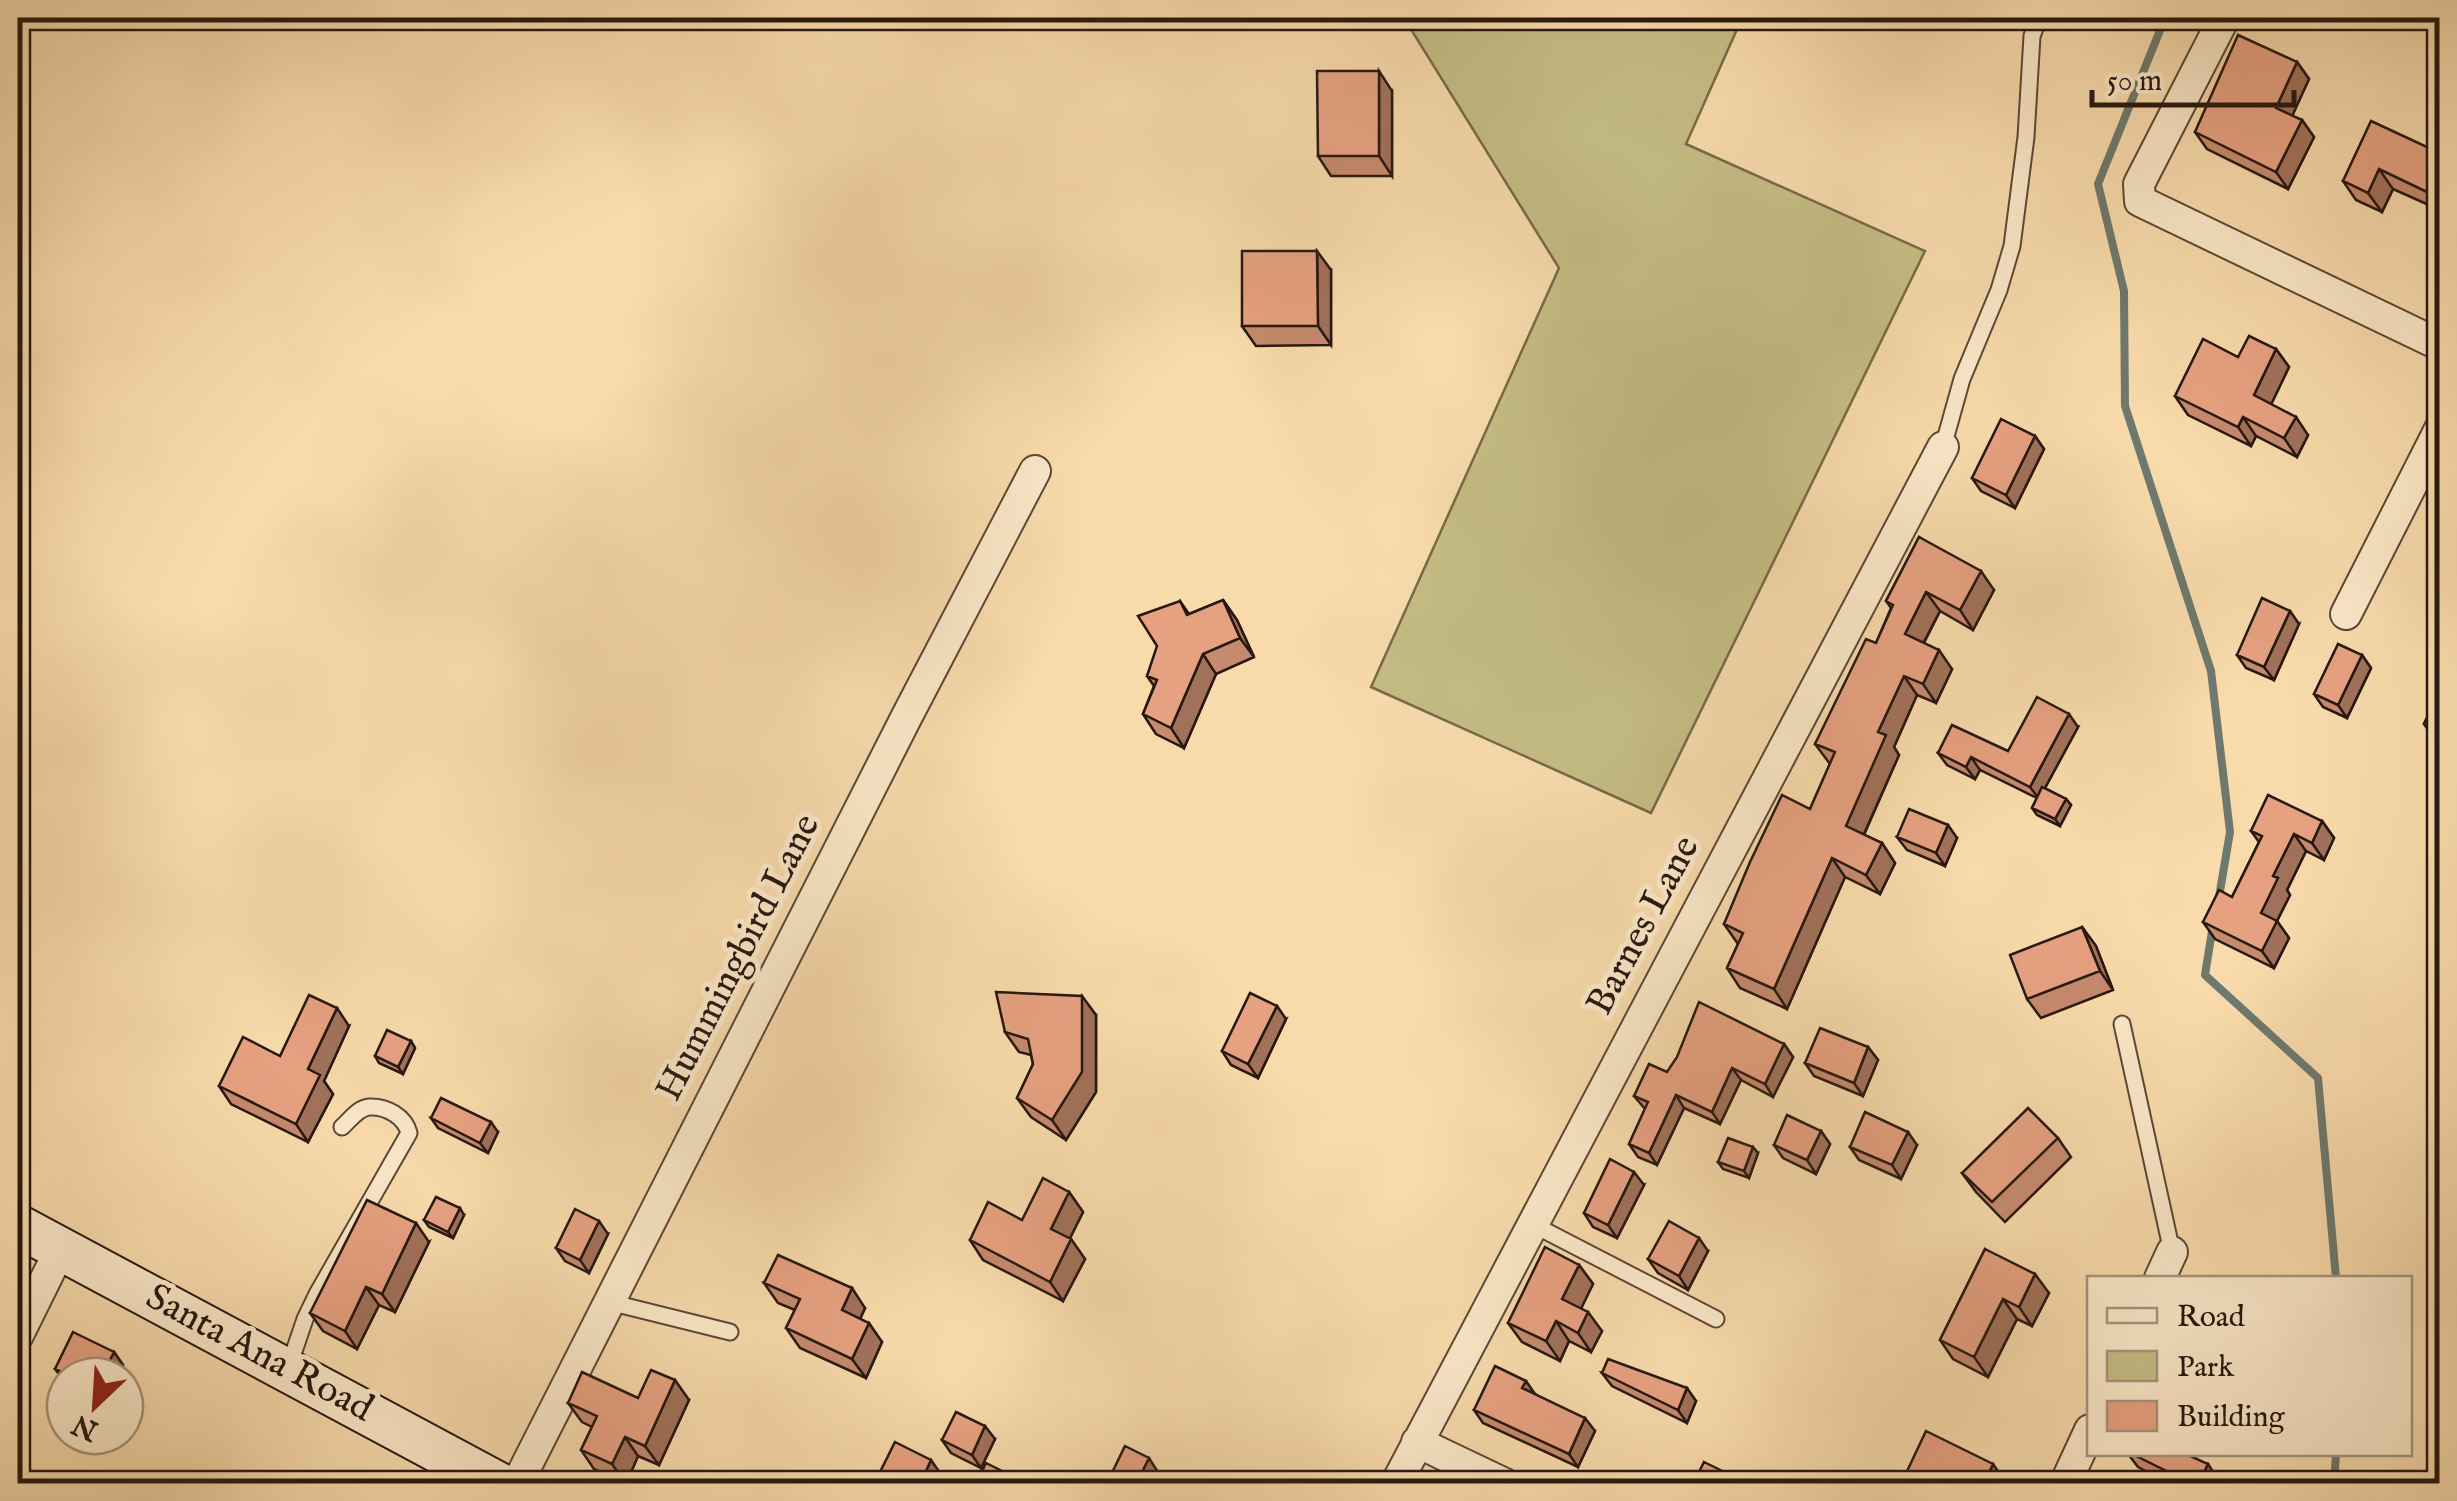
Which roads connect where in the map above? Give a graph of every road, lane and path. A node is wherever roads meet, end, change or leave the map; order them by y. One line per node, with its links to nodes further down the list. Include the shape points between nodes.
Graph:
1 (2038, 18): 5 (lane, via 2012,246)
2 (2224, 18): 3 (street, via 2139,184 2140,201)
3 (2440, 346)
4 (2440, 428): 7 (street)
5 (1943, 447): 10 (street, Barnes Lane)
6 (1035, 470): 14 (street, Hummingbird Lane)
7 (2346, 614)
8 (2122, 1024): 13 (lane)
9 (342, 1127): 18 (lane, via 369,1107 400,1117 409,1133 304,1319)
10 (1532, 1224): 15 (lane); 20 (street, Barnes Lane)
11 (18, 1226): 12 (street, Santa Ana Road)
12 (61, 1248): 17 (street); 18 (street, Santa Ana Road)
13 (2166, 1265)
14 (610, 1302): 16 (lane); 22 (street, Hummingbird Lane)
15 (1716, 1319)
16 (730, 1332)
17 (18, 1336)
18 (287, 1370): 21 (street, Santa Ana Road)
19 (2087, 1436): 25 (street)
20 (1417, 1442): 23 (street, Barnes Lane); 24 (street)
21 (500, 1484)
22 (517, 1484)
23 (1396, 1484)
24 (1505, 1484)
25 (2065, 1484)

